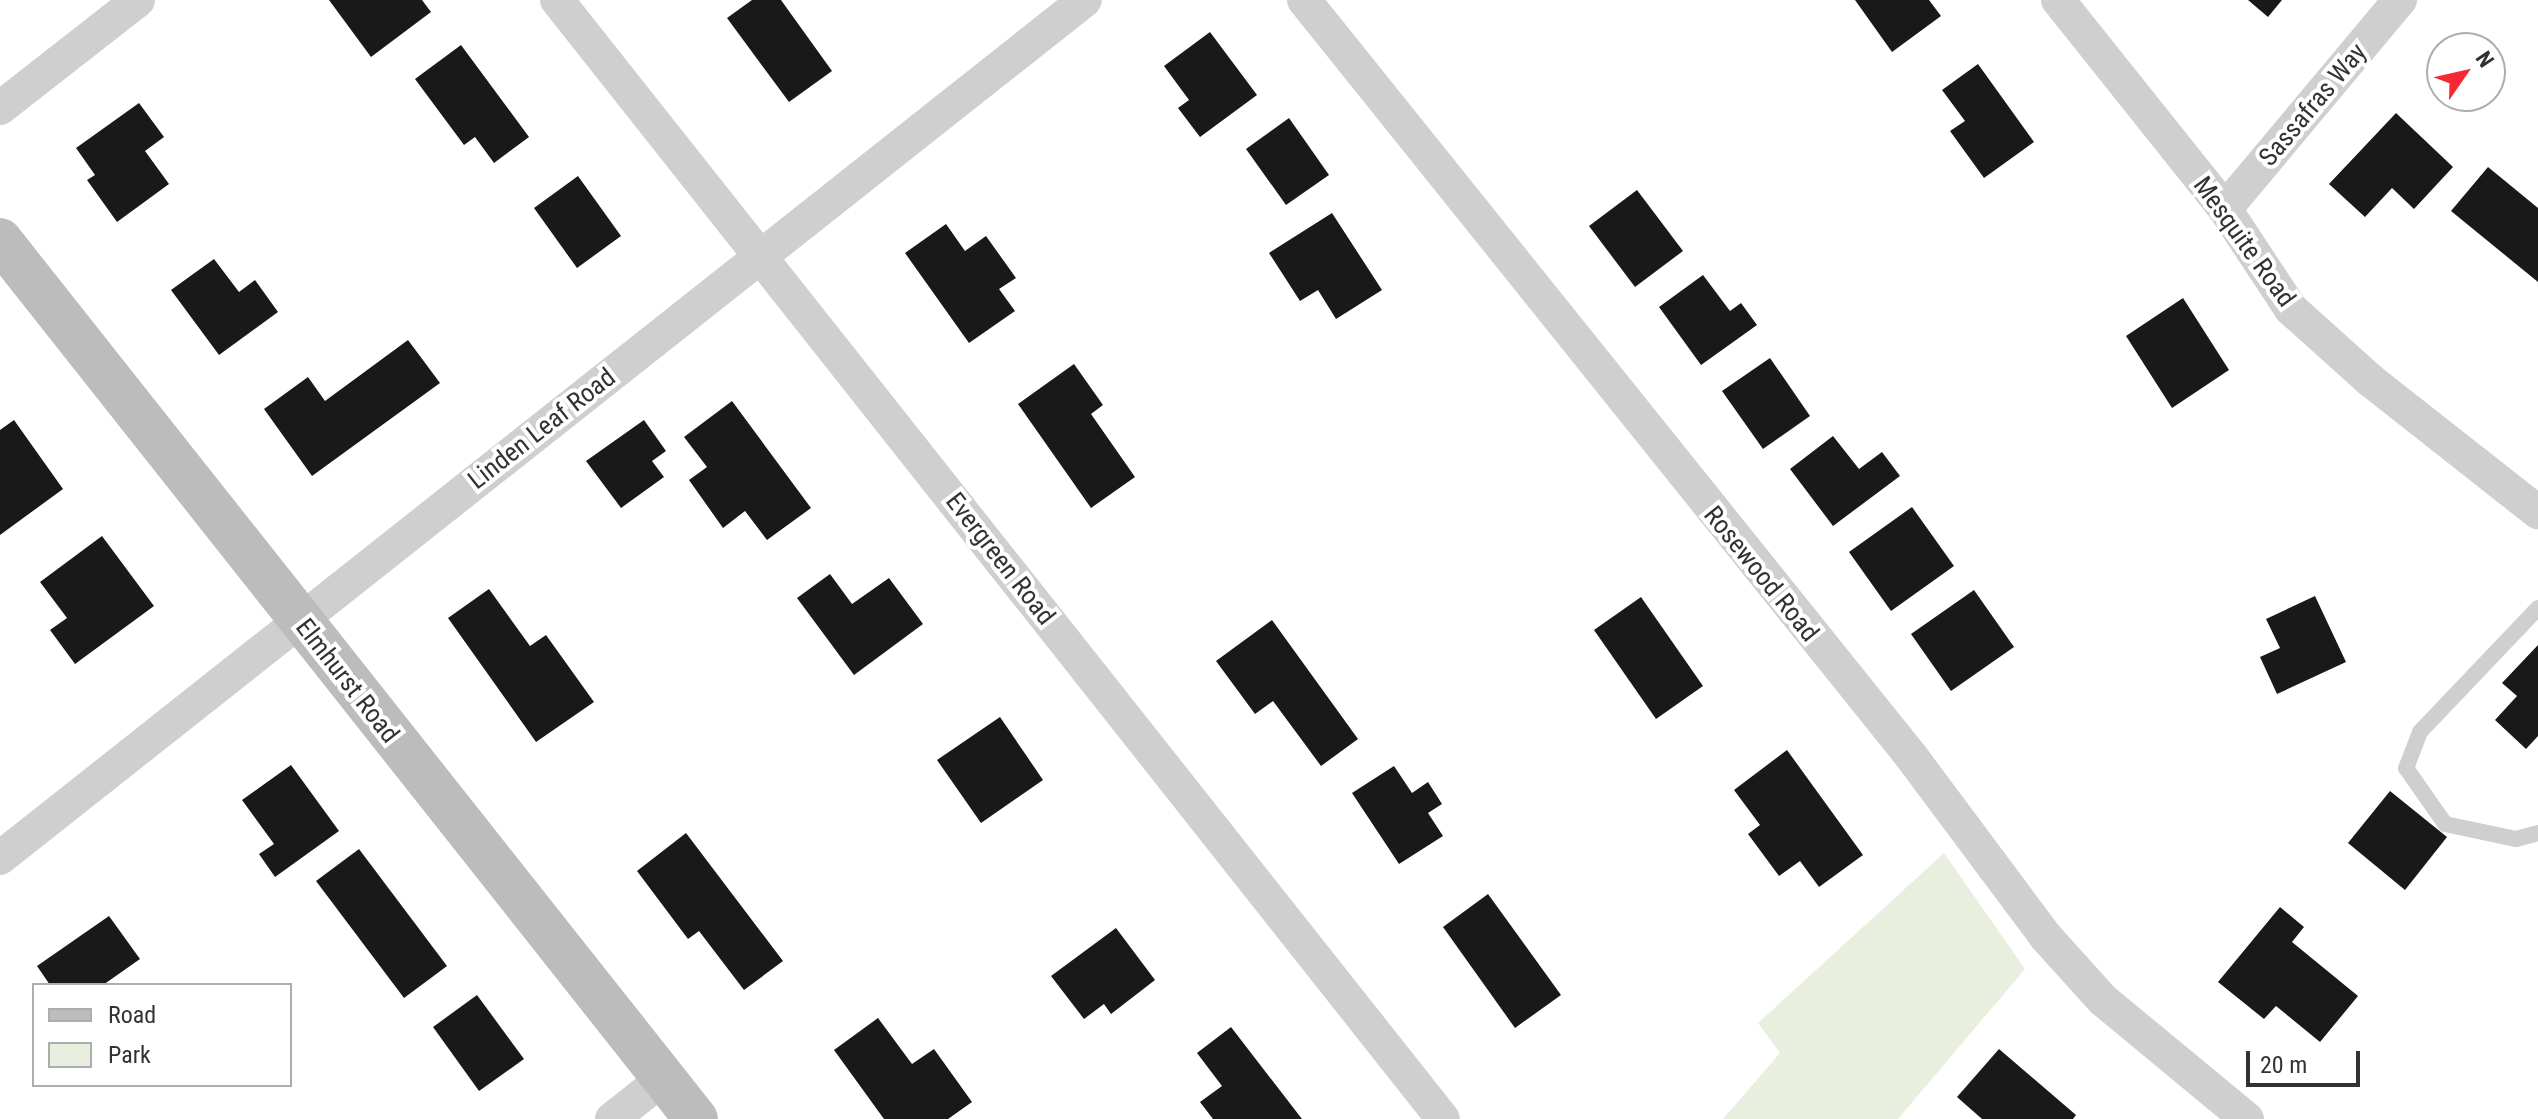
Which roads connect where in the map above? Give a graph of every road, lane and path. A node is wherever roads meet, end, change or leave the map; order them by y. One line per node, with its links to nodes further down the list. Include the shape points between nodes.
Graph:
1 (138, 0): 7 (street)
2 (557, 0): 10 (street, Evergreen Road)
3 (1085, 0): 10 (street, Linden Leaf Road)
4 (1304, 0): 20 (street, Rosewood Road, via 1911,756 2046,937 2133,1028)
5 (2058, 0): 8 (street, Mesquite Road)
6 (2400, 0): 8 (street, Sassafras Way)
7 (0, 108)
8 (2225, 209): 11 (street, Mesquite Road, via 2291,309 2370,380)
9 (0, 240): 13 (street, Elmhurst Road)
10 (760, 256): 13 (street, Linden Leaf Road); 19 (street, Evergreen Road)
11 (2538, 512)
12 (2538, 608): 14 (lane, via 2420,732 2406,768 2445,824 2516,839)
13 (299, 621): 15 (street, Linden Leaf Road); 16 (street, Elmhurst Road)
14 (2538, 833)
15 (0, 858)
16 (664, 1078): 17 (street); 18 (street, Elmhurst Road)
17 (612, 1119)
18 (696, 1119)
19 (1443, 1119)
20 (2247, 1119)

